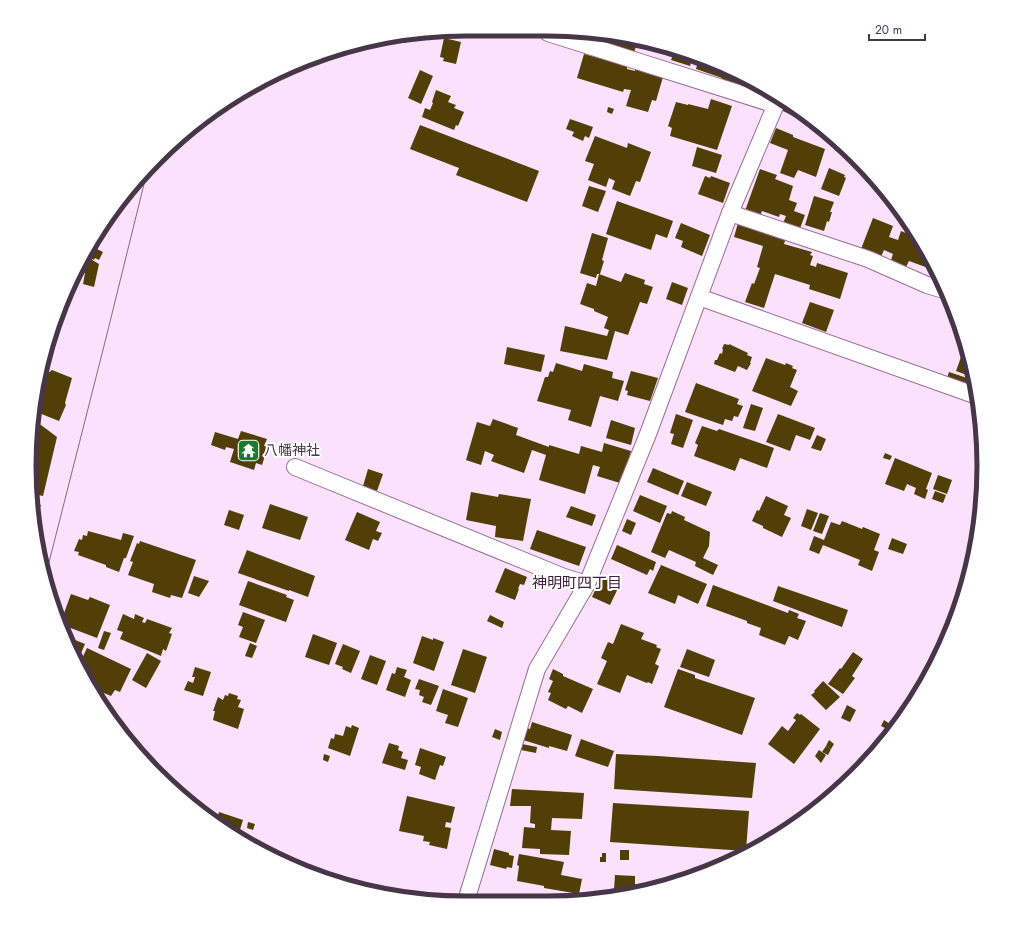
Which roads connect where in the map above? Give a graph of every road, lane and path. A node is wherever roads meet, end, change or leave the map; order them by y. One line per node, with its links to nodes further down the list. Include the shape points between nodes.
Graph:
1 (560, 36): 2 (street)
2 (770, 99)
3 (777, 103): 4 (street)
4 (730, 213): 5 (street, via 868,258); 6 (street)
5 (938, 288)
6 (699, 296): 7 (street); 9 (street, via 648,434)
7 (971, 394)
8 (295, 467): 9 (street, via 564,577)
9 (587, 584): 10 (street, via 537,669)
10 (468, 896)

